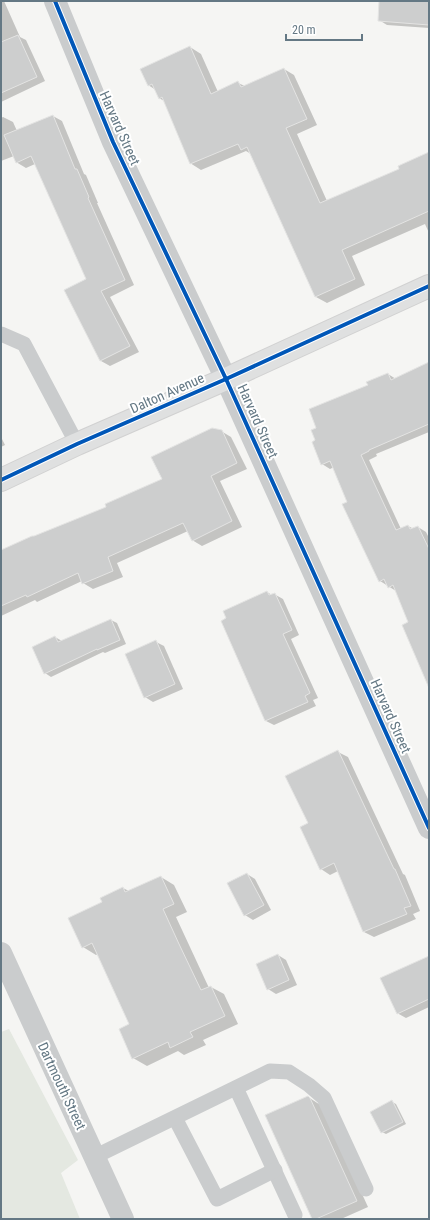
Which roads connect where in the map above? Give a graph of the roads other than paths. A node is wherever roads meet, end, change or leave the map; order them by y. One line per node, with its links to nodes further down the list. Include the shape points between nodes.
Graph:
1 (55, 1): 4 (street, Harvard Street, via 113,142)
2 (429, 286): 4 (main road, Dalton Avenue)
3 (1, 334): 5 (lane, via 24,344)
4 (226, 379): 5 (main road, Dalton Avenue); 7 (street, Harvard Street)
5 (77, 444): 6 (main road, Dalton Avenue)
6 (1, 480)
7 (429, 828)
8 (1, 953): 11 (street, Dartmouth Street)
9 (236, 1088): 10 (lane); 12 (lane); 13 (lane, via 270,1071 289,1072 309,1085 324,1098)
10 (175, 1118): 11 (lane); 12 (lane, via 216,1199)
11 (94, 1157): 15 (street, Dartmouth Street)
12 (274, 1170): 14 (lane)
13 (366, 1189)
14 (296, 1215)
15 (123, 1219)

